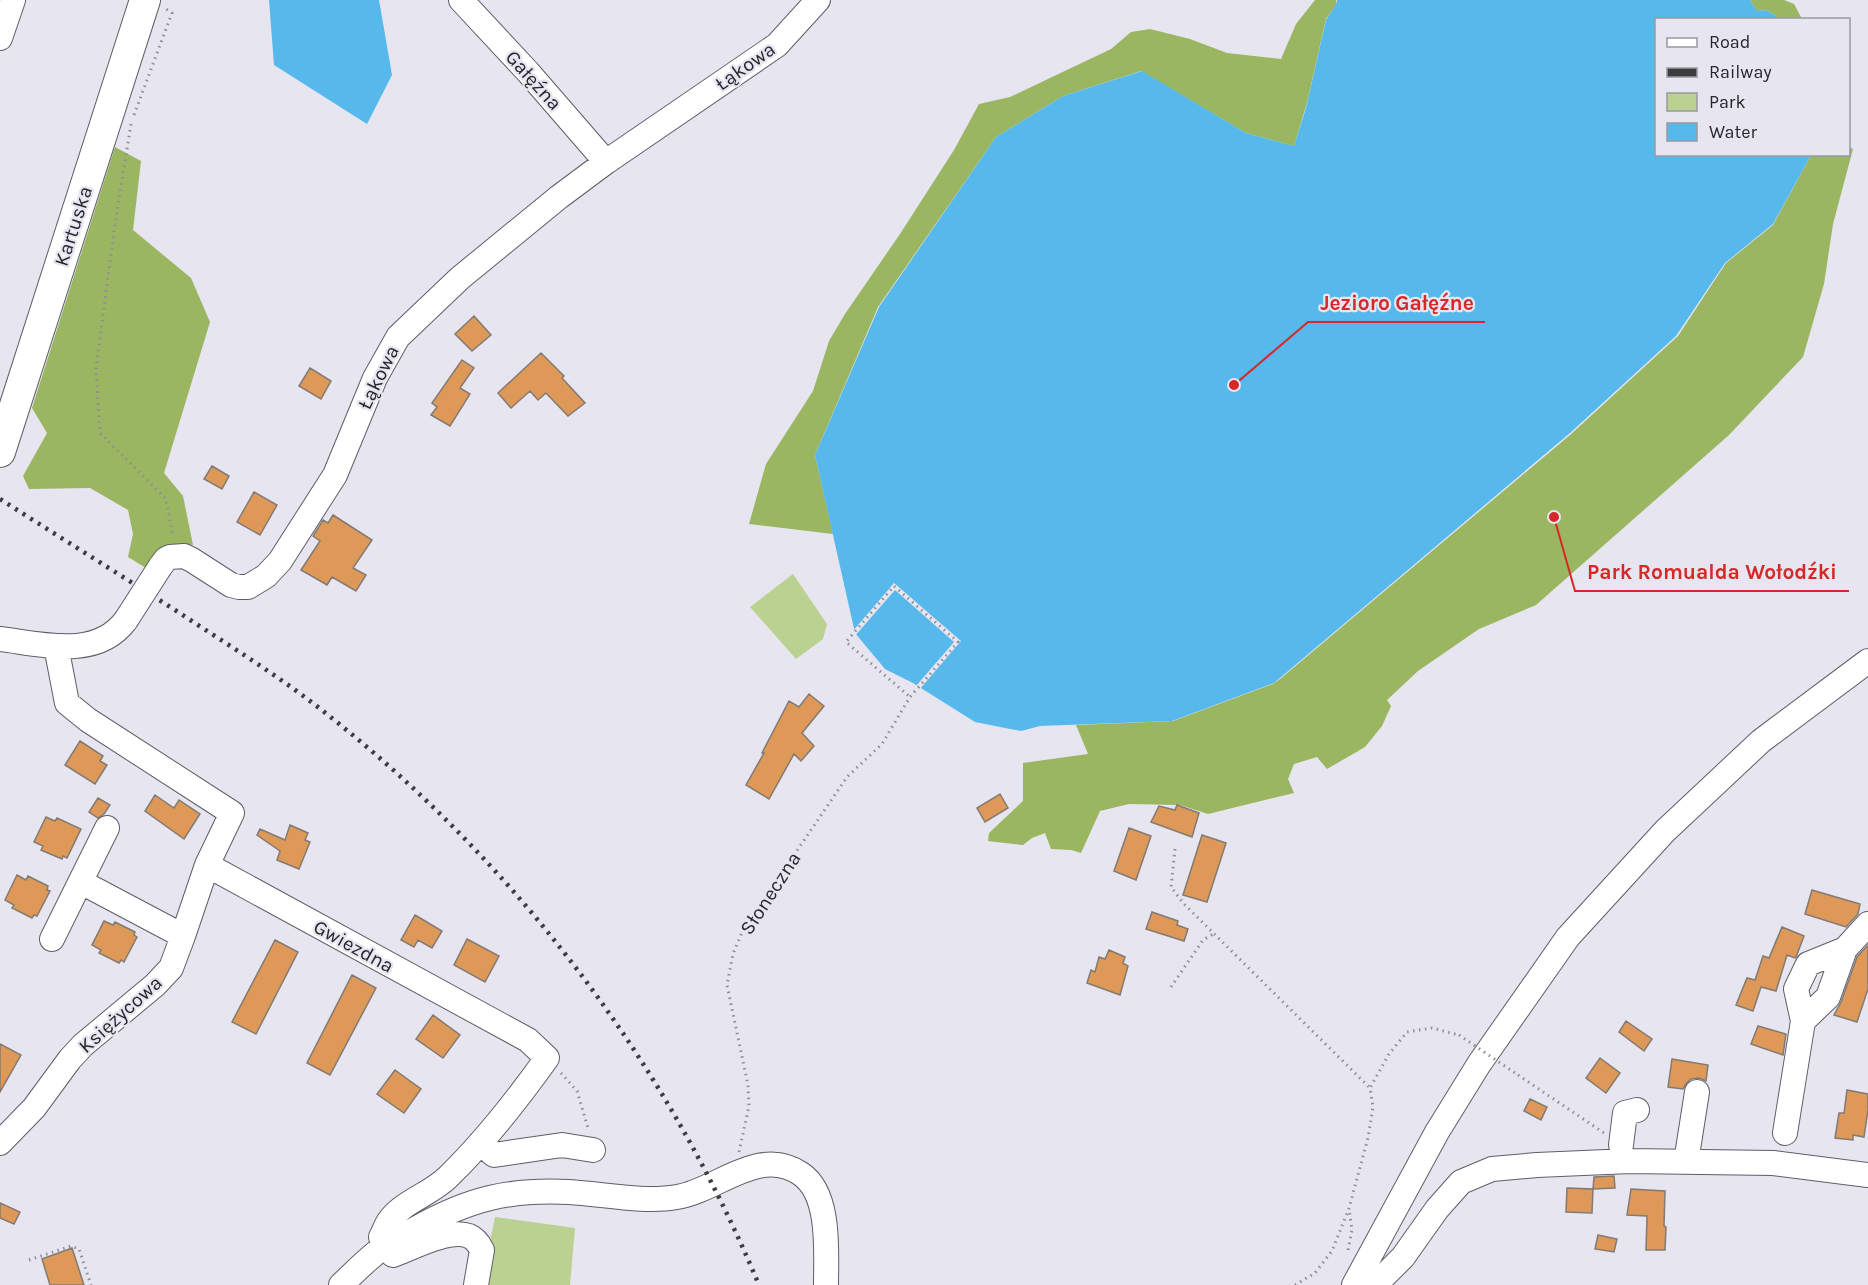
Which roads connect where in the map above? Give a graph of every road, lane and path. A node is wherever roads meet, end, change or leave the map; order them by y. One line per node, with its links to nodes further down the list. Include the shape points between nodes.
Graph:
1 (13, 0): 5 (street)
2 (460, 0): 6 (street, Gałęźna)
3 (819, 0): 6 (street, Łąkowa, via 777,45)
4 (154, 3): 7 (main road, Kartuska); 8 (path, via 172,13 131,123 96,369 100,433 166,499)
5 (0, 38)
6 (606, 162): 8 (street, Łąkowa, via 460,278 398,337 375,378 335,475 274,569 257,583 239,587 192,560)
7 (4, 441)
8 (168, 561): 10 (street, bridge, via 117,631 81,646)
9 (0, 639): 10 (street)
10 (56, 646): 15 (street, via 67,703 232,813)
11 (1868, 661): 43 (street, via 1761,741 1665,831 1568,937 1467,1083)
12 (910, 697): 12 (path, Słoneczna, via 846,642 894,586 958,642); 32 (path, Słoneczna, via 882,744 847,777 743,930 733,954 728,985 749,1106)
13 (107, 828): 16 (street)
14 (1175, 849): 18 (path, via 1171,887)
15 (207, 865): 19 (street, Księżycowa); 22 (street, Gwiezdna, via 528,1040)
16 (81, 882): 19 (street); 20 (street)
17 (1868, 924): 26 (street, via 1845,949 1808,964 1796,988 1803,1021)
18 (1215, 933): 21 (path, via 1203,940); 23 (path)
19 (183, 936): 27 (street, Księżycowa, via 171,968 83,1045 34,1108)
20 (51, 939)
21 (1171, 987)
22 (548, 1058): 28 (street); 30 (path, via 577,1091)
23 (1370, 1088): 29 (path, bridge, via 1407,1032 1432,1028 1459,1035); 34 (path, via 1368,1138)
24 (1697, 1092): 31 (street)
25 (1637, 1110): 29 (street, via 1625,1113)
26 (1785, 1132)
27 (0, 1143)
28 (480, 1143): 30 (street, via 494,1155 562,1145); 35 (street, via 446,1179 389,1220 381,1237)
29 (1621, 1145)
30 (593, 1150)
31 (1686, 1162): 33 (street, via 1773,1163); 44 (street, via 1630,1161 1492,1169 1461,1182 1402,1257)
32 (733, 1174): 35 (street, via 707,1189 667,1199 572,1192 502,1194 444,1213); 41 (street, via 765,1165 784,1166 811,1184 826,1224)
33 (1868, 1174)
34 (1349, 1208): 36 (path, via 1352,1230); 42 (path, via 1332,1251 1315,1273)
35 (384, 1246): 39 (street); 40 (street, via 393,1255 442,1237 470,1236 482,1250)
36 (1347, 1254)
37 (29, 1260): 38 (path, via 71,1246 79,1250)
38 (91, 1285)
39 (340, 1285)
40 (476, 1285)
41 (826, 1285)
42 (1295, 1285)
43 (1354, 1285)
44 (1374, 1285)

